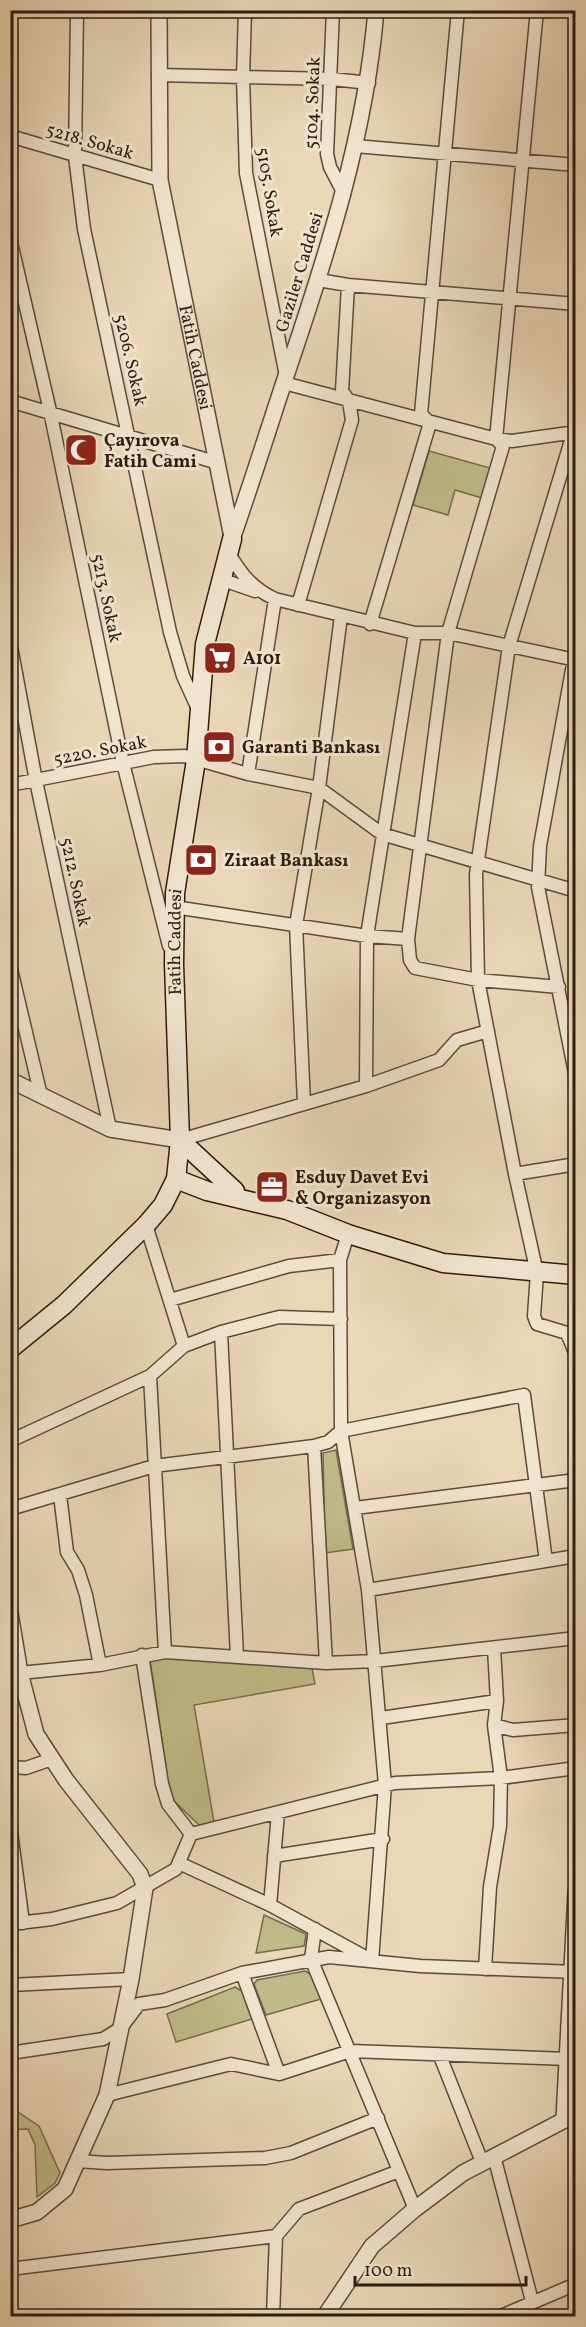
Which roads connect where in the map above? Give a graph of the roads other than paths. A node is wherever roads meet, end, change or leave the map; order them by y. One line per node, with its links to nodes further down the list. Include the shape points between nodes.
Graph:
1 (76, 10): 15 (street, 5206. Sokak)
2 (159, 10): 8 (street, Fatih Caddesi)
3 (245, 10): 9 (street, 5105. Sokak)
4 (333, 10): 10 (street, 5104. Sokak)
5 (376, 10): 11 (street, Gaziler Caddesi)
6 (458, 10): 14 (street)
7 (537, 10): 16 (street)
8 (158, 75): 9 (street); 18 (street, Fatih Caddesi)
9 (243, 78): 10 (street); 26 (street, 5105. Sokak, via 246,173)
10 (332, 79): 11 (street); 19 (street, 5104. Sokak, via 327,154)
11 (369, 83): 13 (street, Gaziler Caddesi)
12 (10, 136): 15 (street, 5218. Sokak)
13 (355, 146): 14 (street); 19 (street, Gaziler Caddesi)
14 (445, 153): 16 (street); 23 (street)
15 (75, 156): 18 (street, 5218. Sokak); 33 (street, 5206. Sokak, via 84,229)
16 (523, 160): 17 (street); 24 (street)
17 (576, 165)
18 (159, 180): 35 (street, Fatih Caddesi)
19 (344, 194): 21 (street, Gaziler Caddesi)
20 (10, 238): 29 (street, 5213. Sokak)
21 (318, 280): 22 (street); 26 (street, Gaziler Caddesi)
22 (348, 285): 23 (street); 28 (street, via 342,391)
23 (432, 291): 24 (street); 30 (street, via 421,414)
24 (510, 298): 25 (street); 34 (street)
25 (576, 304)
26 (285, 380): 28 (street); 37 (street, Gaziler Caddesi)
27 (10, 400): 29 (street)
28 (349, 401): 30 (street); 42 (street, via 351,420)
29 (50, 411): 33 (street); 52 (street, 5213. Sokak)
30 (430, 423): 34 (street); 44 (street)
31 (576, 424): 32 (street)
32 (575, 432): 34 (street, via 512,441); 48 (street)
33 (130, 435): 35 (street); 50 (street, 5206. Sokak, via 170,632)
34 (496, 439): 46 (street, via 502,446)
35 (218, 462): 36 (street, Fatih Caddesi)
36 (223, 487): 37 (street, via 233,492); 38 (street, Fatih Caddesi)
37 (249, 490): 38 (street, Gaziler Caddesi)
38 (230, 545): 39 (main road, Fatih Caddesi); 40 (street, via 242,577)
39 (220, 579): 40 (street); 50 (main road, Fatih Caddesi, via 205,644)
40 (262, 593): 41 (street)
41 (275, 599): 42 (street); 53 (street)
42 (298, 605): 43 (street)
43 (341, 616): 44 (street); 56 (street)
44 (370, 624): 45 (street)
45 (414, 633): 46 (street); 57 (street)
46 (448, 633): 48 (street); 58 (street)
47 (10, 641): 54 (street, 5212. Sokak)
48 (509, 646): 49 (street); 59 (street)
49 (574, 656): 60 (street, via 540,846)
50 (199, 711): 51 (main road, Fatih Caddesi)
51 (196, 760): 52 (street, 5220. Sokak, via 165,755); 53 (street, 5220. Sokak); 62 (main road, Fatih Caddesi)
52 (123, 763): 54 (street, 5220. Sokak); 67 (street, 5213. Sokak)
53 (248, 774): 56 (street, 5220. Sokak)
54 (36, 781): 55 (street, 5220. Sokak); 76 (street, 5212. Sokak)
55 (10, 785)
56 (320, 788): 57 (street); 63 (street)
57 (382, 834): 58 (street); 64 (street)
58 (421, 847): 59 (street); 65 (street)
59 (478, 863): 60 (street); 68 (street)
60 (539, 879): 61 (street); 69 (street)
61 (576, 891)
62 (174, 907): 63 (street); 67 (main road, Fatih Caddesi)
63 (296, 926): 64 (street); 75 (street)
64 (367, 936): 65 (street); 73 (street)
65 (408, 939): 68 (street, via 410,960 416,968)
66 (10, 964): 74 (street)
67 (174, 964): 77 (main road, Fatih Caddesi)
68 (478, 980): 69 (street); 70 (street)
69 (559, 987): 71 (street)
70 (488, 1031): 73 (street, via 456,1040 439,1060); 79 (street)
71 (576, 1078)
72 (10, 1080): 74 (street)
73 (366, 1086): 75 (street)
74 (41, 1096): 76 (street)
75 (304, 1104): 77 (street)
76 (110, 1129): 77 (street)
77 (180, 1140): 80 (main road, Fatih Caddesi); 82 (main road)
78 (576, 1164): 79 (street)
79 (514, 1174): 88 (street)
80 (177, 1175): 81 (main road); 82 (main road); 84 (main road, Fatih Caddesi)
81 (207, 1191): 83 (main road); 84 (main road)
82 (235, 1191): 83 (main road)
83 (256, 1203): 86 (main road, via 287,1209)
84 (163, 1205): 85 (main road, Fatih Caddesi)
85 (146, 1225): 90 (street); 94 (main road, Fatih Caddesi, via 64,1305)
86 (348, 1234): 87 (street); 88 (main road, via 443,1263)
87 (340, 1260): 90 (street, via 289,1266); 91 (street)
88 (537, 1274): 89 (main road); 95 (street, via 537,1324 567,1333)
89 (576, 1275)
90 (170, 1300): 93 (street)
91 (341, 1319): 92 (street, via 279,1317); 97 (street)
92 (221, 1332): 93 (street); 100 (street)
93 (184, 1346): 96 (street)
94 (10, 1349)
95 (576, 1355)
96 (150, 1376): 98 (street); 101 (street)
97 (341, 1431): 99 (street); 103 (street, via 524,1395); 105 (street)
98 (10, 1441)
99 (314, 1446): 100 (street); 117 (street)
100 (228, 1455): 101 (street); 115 (street)
101 (154, 1466): 104 (street); 113 (street)
102 (576, 1480): 103 (street)
103 (536, 1486): 105 (street); 108 (street)
104 (60, 1495): 106 (street); 118 (street, via 67,1552 86,1595)
105 (354, 1508): 109 (street)
106 (10, 1509)
107 (576, 1556): 108 (street)
108 (546, 1561): 109 (street)
109 (368, 1590): 116 (street)
110 (10, 1613): 119 (street)
111 (576, 1638): 112 (street)
112 (494, 1648): 116 (street); 120 (street)
113 (165, 1652): 114 (street); 115 (street)
114 (142, 1654): 118 (street); 131 (street, via 162,1784 168,1804)
115 (237, 1656): 117 (street)
116 (375, 1661): 117 (street); 121 (street)
117 (326, 1663)
118 (100, 1665): 119 (street)
119 (20, 1673): 124 (street, via 36,1734)
120 (497, 1701): 121 (street); 122 (street)
121 (381, 1719): 128 (street)
122 (494, 1725): 123 (street, via 513,1730); 127 (street)
123 (576, 1725)
124 (52, 1759): 125 (street, via 26,1768); 135 (street, via 140,1874)
125 (10, 1767)
126 (576, 1768): 127 (street)
127 (501, 1778): 128 (street); 142 (street, via 500,1826 490,1887)
128 (385, 1785): 129 (street); 132 (street)
129 (278, 1813): 131 (street); 133 (street)
130 (10, 1824): 138 (street)
131 (191, 1834): 134 (street)
132 (383, 1839): 133 (street); 141 (street)
133 (274, 1856): 137 (street)
134 (179, 1863): 135 (street, via 176,1869); 137 (street)
135 (145, 1888): 138 (street, via 117,1903); 145 (street)
136 (576, 1893): 144 (street)
137 (270, 1905): 139 (street)
138 (17, 1923)
139 (315, 1929): 140 (street); 141 (street)
140 (311, 1959): 141 (street); 143 (street); 149 (street)
141 (372, 1961): 142 (street)
142 (485, 1969): 144 (street)
143 (242, 1972): 147 (street, via 165,2000 139,2004); 153 (street)
144 (573, 1972): 148 (street)
145 (131, 1979): 146 (street); 147 (street)
146 (10, 1985)
147 (121, 2028): 150 (street, via 103,2039); 154 (street)
148 (572, 2040): 152 (street)
149 (350, 2051): 151 (street); 153 (street); 156 (street)
150 (10, 2053)
151 (440, 2056): 152 (street); 157 (street)
152 (568, 2059): 155 (street)
153 (279, 2074): 154 (street, via 231,2064)
154 (107, 2095): 158 (street)
155 (570, 2116): 157 (street)
156 (378, 2118): 158 (street, via 291,2153 265,2158); 159 (street)
157 (488, 2159): 160 (street); 165 (street)
158 (77, 2161): 161 (street, via 65,2189 37,2212)
159 (399, 2171): 160 (street); 162 (street, via 298,2210)
160 (415, 2209): 166 (street, via 372,2246)
161 (10, 2220)
162 (276, 2236): 163 (street); 167 (street)
163 (10, 2269)
164 (576, 2284): 165 (street)
165 (532, 2301): 168 (street)
166 (328, 2315)
167 (272, 2316)
168 (501, 2316)

